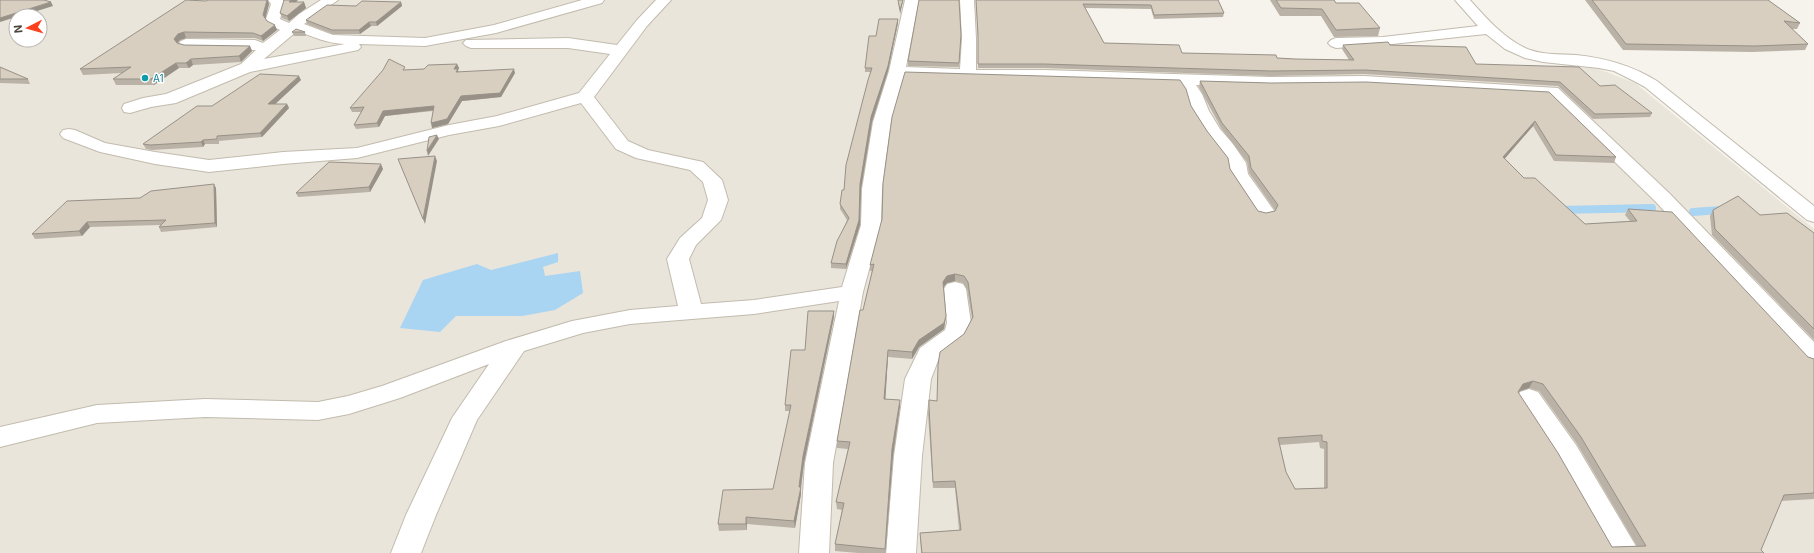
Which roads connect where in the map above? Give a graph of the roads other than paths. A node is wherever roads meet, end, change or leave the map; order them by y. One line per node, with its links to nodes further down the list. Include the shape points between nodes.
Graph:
1 (274, 0): 8 (street, via 278,3 273,19)
2 (331, 0): 8 (street)
3 (598, 0): 11 (street, via 496,29)
4 (664, 0): 20 (street, via 642,23)
5 (912, 0): 17 (street)
6 (967, 0): 18 (street)
7 (1462, 0): 9 (street)
8 (292, 28): 10 (street, via 318,33 330,39); 14 (street)
9 (1490, 29): 12 (street, via 1383,41); 24 (street, via 1510,45 1531,55 1595,62 1617,66 1633,73 1651,84)
10 (373, 41): 11 (street); 16 (street)
11 (425, 42): 15 (street, via 568,43)
12 (1336, 43)
13 (186, 44): 14 (street, via 255,45)
14 (266, 48): 16 (street)
15 (617, 50)
16 (241, 70): 21 (street, via 170,99)
17 (896, 71): 18 (street); 26 (street, via 882,122 872,189 871,225)
18 (968, 75): 19 (street)
19 (1185, 79): 23 (street, via 1200,111 1237,163 1239,174); 29 (street, via 1270,82 1364,81 1552,92 1662,197)
20 (585, 97): 22 (street, via 499,121 449,130 357,153 209,166 100,147); 27 (street, via 622,145 642,154 696,166 712,180 718,200 711,220 687,242 678,259)
21 (130, 108)
22 (69, 134)
23 (1265, 212)
24 (1814, 216)
25 (955, 289): 34 (street, via 959,323 955,334 928,354 918,379 908,456)
26 (852, 292): 27 (street); 33 (street, via 819,463)
27 (690, 312): 28 (street, via 630,317 580,326)
28 (515, 346): 31 (street, via 391,392 349,405 318,411 205,408 96,414); 32 (street, via 465,418)
29 (1814, 357)
30 (1529, 398): 35 (street, via 1566,452)
31 (0, 437)
32 (406, 553)
33 (814, 553)
34 (901, 553)
35 (1624, 553)

